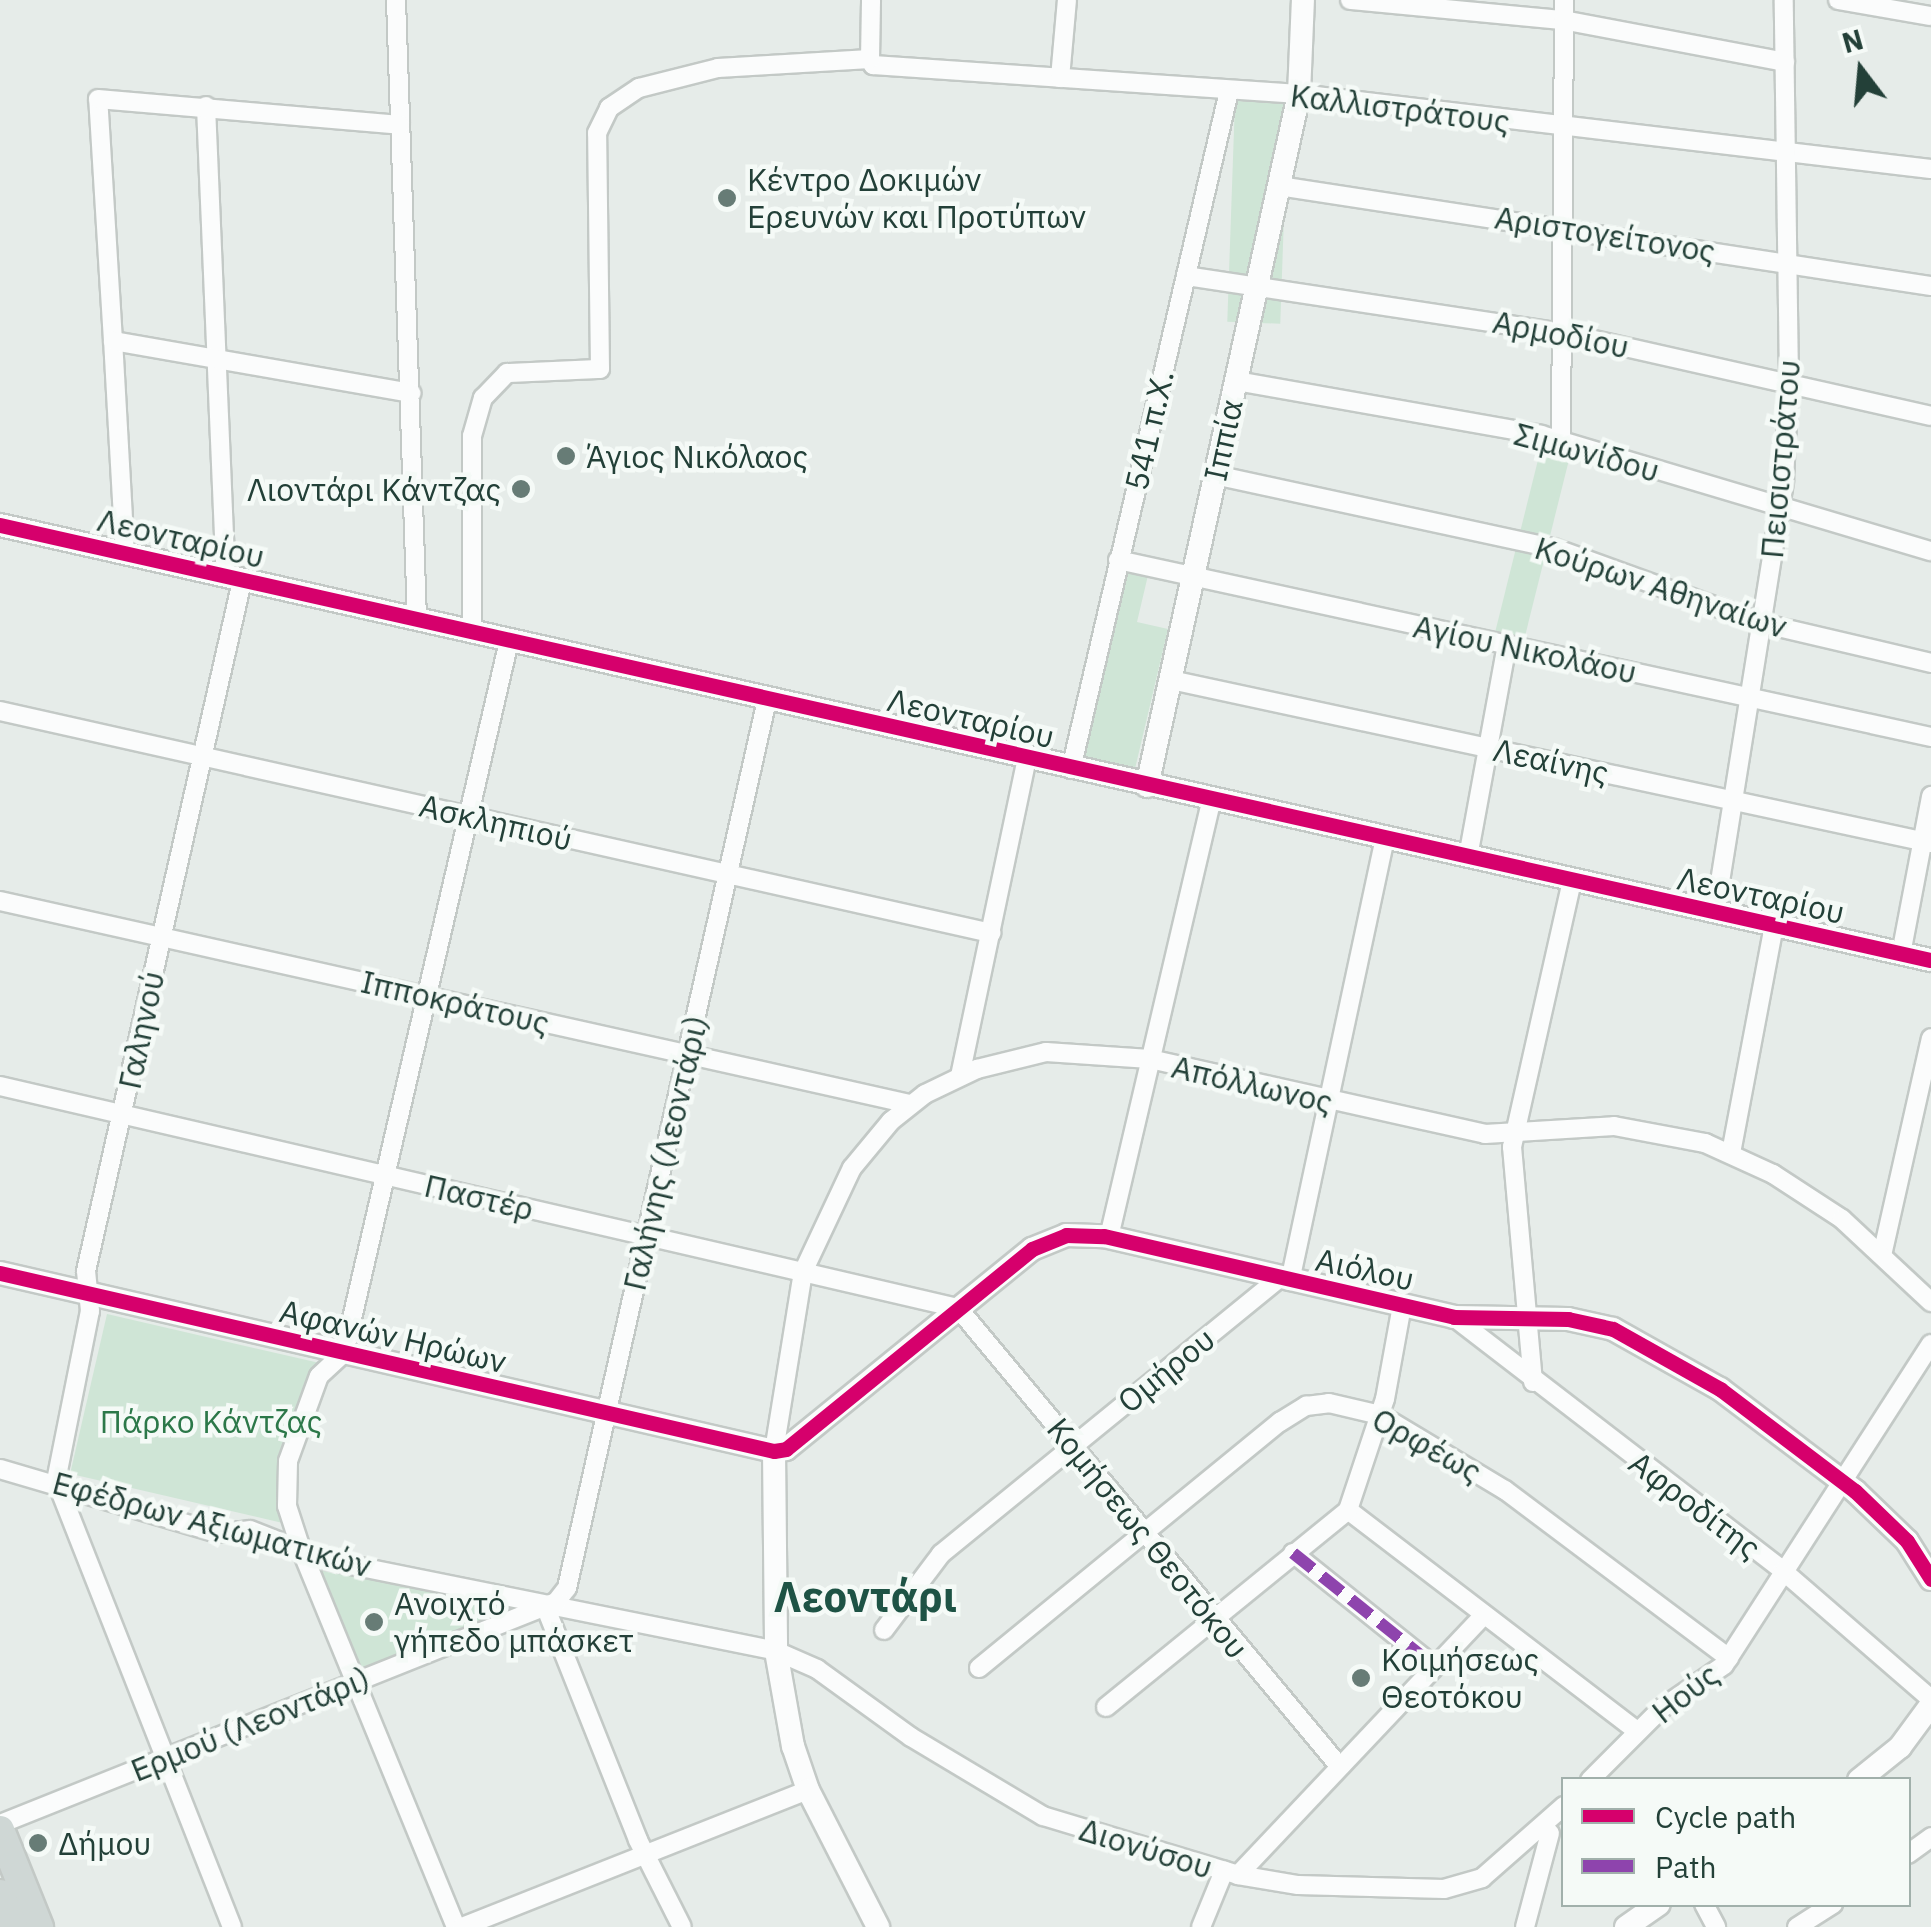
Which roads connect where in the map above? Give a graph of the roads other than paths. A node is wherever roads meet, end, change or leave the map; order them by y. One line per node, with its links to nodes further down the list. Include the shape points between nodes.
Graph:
1 (396, 0): 17 (street)
2 (871, 0): 11 (street)
3 (1068, 0): 13 (street)
4 (1303, 0): 15 (street, Ιππία)
5 (1350, 0): 10 (street)
6 (1564, 0): 10 (street)
7 (1784, 0): 12 (street, Πεισιστράτου)
8 (1838, 0): 9 (street)
9 (1931, 16)
10 (1564, 20): 12 (street); 18 (street)
11 (870, 59): 13 (street, Καλλιστράτους, via 873,65); 45 (street, Καλλιστράτους, via 718,68 639,88 609,108 597,133 600,369 507,373 484,398 472,436)
12 (1785, 62): 19 (street, Πεισιστράτου)
13 (1060, 78): 14 (street, Καλλιστράτους)
14 (1229, 91): 15 (street, Καλλιστράτους); 24 (street, 541 π.Χ.)
15 (1298, 94): 18 (street, Καλλιστράτους); 21 (street, Ιππία)
16 (206, 106): 17 (street); 28 (street, via 98,99); 29 (street, Γαληνού)
17 (400, 125): 32 (street)
18 (1564, 128): 19 (street, Καλλιστράτους); 22 (street)
19 (1788, 150): 20 (street, Καλλιστράτους); 23 (street, Πεισιστράτου)
20 (1931, 169)
21 (1278, 186): 22 (street, Αριστογείτονος); 25 (street, Ιππία)
22 (1564, 227): 23 (street, Αριστογείτονος); 27 (street)
23 (1789, 263): 26 (street, Αριστογείτονος); 31 (street, Πεισιστράτου)
24 (1186, 276): 25 (street, Αρμοδίου); 40 (street, 541 π.Χ.)
25 (1257, 284): 27 (street, Αρμοδίου); 30 (street, Ιππία)
26 (1931, 286)
27 (1563, 332): 31 (street, Αρμοδίου); 34 (street)
28 (113, 342): 29 (street); 39 (street)
29 (215, 362): 32 (street); 42 (street, Γαληνού)
30 (1236, 380): 34 (street, Σιμωνίδου); 35 (street, Ιππία)
31 (1789, 381): 33 (street, Αρμοδίου); 36 (street, Πεισιστράτου)
32 (412, 393): 43 (street)
33 (1931, 416)
34 (1561, 441): 36 (street, Σιμωνίδου)
35 (1216, 475): 41 (street, Ιππία); 44 (street, Κούρων Αθηναίων, via 1554,548)
36 (1781, 509): 38 (street, Σιμωνίδου); 44 (street, Πεισιστράτου)
37 (0, 526): 39 (street, Λεονταρίου)
38 (1931, 551)
39 (125, 554): 42 (street, Λεονταρίου)
40 (1118, 560): 41 (street, Αγίου Νικολάου); 57 (street, 541 π.Χ.)
41 (1192, 576): 47 (street, Αγίου Νικολάου); 49 (street, Ιππία)
42 (234, 579): 43 (street, Λεονταρίου); 55 (street, Γαληνού)
43 (417, 620): 45 (street, Λεονταρίου)
44 (1761, 623): 48 (street, Κούρων Αθηναίων); 50 (street, Πεισιστράτου)
45 (472, 633): 46 (street, Λεονταρίου)
46 (509, 641): 51 (street, Λεονταρίου); 62 (street)
47 (1507, 645): 50 (street, Αγίου Νικολάου); 54 (street)
48 (1931, 663)
49 (1171, 680): 54 (street, Λεαίνης); 58 (street, Ιππία)
50 (1748, 697): 53 (street, Αγίου Νικολάου); 60 (street, Πεισιστράτου)
51 (767, 700): 56 (street, Λεονταρίου); 66 (street, Γαλήνης (Λεοντάρι))
52 (0, 711): 55 (street, Ασκληπιού)
53 (1931, 738)
54 (1489, 748): 60 (street, Λεαίνης); 65 (street)
55 (204, 757): 62 (street, Ασκληπιού); 72 (street, Γαληνού)
56 (1027, 759): 57 (street, Λεονταρίου); 71 (street)
57 (1071, 769): 58 (street, Λεονταρίου)
58 (1146, 786): 61 (street, Λεονταρίου)
59 (1931, 796): 64 (street)
60 (1732, 800): 64 (street, Λεαίνης); 69 (street, Πεισιστράτου)
61 (1211, 801): 63 (street, Λεονταρίου); 78 (street)
62 (468, 816): 66 (street, Ασκληπιού); 75 (street)
63 (1385, 839): 65 (street, Λεονταρίου); 83 (street)
64 (1927, 843): 73 (street)
65 (1468, 857): 67 (street, Λεονταρίου)
66 (728, 874): 71 (street, Ασκληπιού); 77 (street, Γαλήνης (Λεοντάρι))
67 (1572, 881): 69 (street, Λεονταρίου); 85 (street)
68 (0, 901): 72 (street, Ιπποκράτους)
69 (1714, 912): 70 (street, Λεονταρίου)
70 (1774, 926): 73 (street, Λεονταρίου); 86 (street)
71 (991, 934): 79 (street)
72 (160, 936): 75 (street, Ιπποκράτους); 84 (street, Γαληνού)
73 (1901, 954): 74 (street, Λεονταρίου)
74 (1931, 960)
75 (427, 996): 77 (street, Ιπποκράτους); 87 (street)
76 (1931, 1038): 81 (street)
77 (687, 1054): 82 (street, Ιπποκράτους); 88 (street, Γαλήνης (Λεοντάρι))
78 (1150, 1059): 79 (street, Απόλλωνος, via 1046,1052); 83 (street, Απόλλωνος); 89 (street)
79 (960, 1076): 82 (street, Απόλλωνος)
80 (0, 1086): 84 (street, Παστέρ)
81 (1926, 1094): 90 (street)
82 (910, 1104): 91 (street, Απόλλωνος, via 844,1180)
83 (1332, 1104): 85 (street, Απόλλωνος, via 1476,1132); 93 (street)
84 (122, 1114): 87 (street, Παστέρ); 94 (street, Γαληνού, via 86,1270)
85 (1515, 1132): 86 (street, Απόλλωνος, via 1629,1128); 99 (street)
86 (1731, 1152): 90 (street, Απόλλωνος, via 1797,1188)
87 (384, 1175): 88 (street, Παστέρ); 101 (street)
88 (647, 1236): 91 (street, Παστέρ); 103 (street, Γαλήνης (Λεοντάρι))
89 (1109, 1237): 93 (street, Αιόλου); 97 (street, Αιόλου, via 1078,1234 1043,1243)
90 (1883, 1251): 95 (street, Απόλλωνος)
91 (802, 1272): 97 (street, Παστέρ); 106 (street, Απόλλωνος)
92 (0, 1274): 94 (street, Αφανών Ηρώων)
93 (1285, 1280): 96 (street, Αιόλου); 105 (street, Ομήρου)
94 (89, 1292): 101 (street, Αφανών Ηρώων); 109 (street, Γαληνού)
95 (1931, 1302)
96 (1402, 1305): 98 (street, Αιόλου); 104 (street)
97 (958, 1308): 105 (street, Κομήσεως Θεοτόκου); 106 (street, Αιόλου, via 786,1449)
98 (1454, 1317): 99 (street, Αιόλου); 102 (street, Αφροδίτης)
99 (1527, 1318): 102 (street); 108 (street, Αιόλου, via 1613,1328 1720,1389)
100 (1931, 1344): 108 (street, Ηούς)
101 (344, 1352): 103 (street, Αφανών Ηρώων); 112 (street, via 319,1376 288,1461 287,1506)
102 (1533, 1382): 114 (street, Αφροδίτης)
103 (605, 1414): 106 (street, Αφανών Ηρώων); 116 (street, Γαλήνης (Λεοντάρι), via 574,1568)
104 (1380, 1414): 110 (street); 111 (street, Ορφέως, via 1329,1403 1294,1412); 121 (street, Ορφέως, via 1580,1540)
105 (1074, 1446): 111 (street, Κομήσεως Θεοτόκου); 119 (street, Ομήρου, via 942,1554)
106 (774, 1451): 120 (street)
107 (0, 1469): 109 (street, Εφέδρων Αξιωματικών)
108 (1840, 1480): 114 (street, Ηούς); 115 (street, Αιόλου, via 1908,1541)
109 (56, 1481): 112 (street, Εφέδρων Αξιωματικών, via 218,1533 250,1530); 128 (street)
110 (1348, 1510): 113 (street); 117 (street)
111 (1144, 1534): 118 (street, Κομήσεως Θεοτόκου); 123 (street, Ορφέως)
112 (300, 1546): 116 (street, Εφέδρων Αξιωματικών, via 326,1560); 124 (street)
113 (1293, 1554): 118 (street); 122 (street)
114 (1782, 1570): 121 (street, Ηούς); 125 (street, Αφροδίτης)
115 (1931, 1579)
116 (550, 1604): 120 (street, Εφέδρων Αξιωματικών); 124 (street, Ερμού (Λεοντάρι)); 135 (street)
117 (1484, 1615): 122 (street); 127 (street)
118 (1212, 1620): 126 (street); 129 (street, Κομήσεως Θεοτόκου)
119 (884, 1630)
120 (776, 1651): 132 (street); 136 (street, Διονύσου, via 817,1669 1033,1812)
121 (1729, 1658): 127 (street, Ηούς)
122 (1434, 1666): 129 (street)
123 (979, 1668)
124 (354, 1682): 128 (street, Ερμού (Λεοντάρι)); 143 (street)
125 (1931, 1702): 131 (street, via 1900,1747)
126 (1106, 1707)
127 (1637, 1731): 130 (street, Ηούς)
128 (166, 1757): 133 (street, Ερμού (Λεοντάρι)); 142 (street)
129 (1340, 1767): 136 (street)
130 (1593, 1777)
131 (1863, 1777)
132 (808, 1790): 135 (street); 145 (street)
133 (0, 1827): 141 (main road)
134 (1552, 1830): 136 (street, Διονύσου, via 1482,1878 1444,1889 1298,1885); 147 (street)
135 (644, 1855): 143 (street); 144 (street)
136 (1231, 1873): 146 (street)
137 (0, 1894): 140 (main road)
138 (1655, 1907): 148 (street)
139 (1828, 1907): 149 (street)
140 (14, 1927)
141 (39, 1927)
142 (232, 1927)
143 (459, 1927)
144 (682, 1927)
145 (878, 1927)
146 (1201, 1927)
147 (1524, 1927)
148 (1626, 1927)
149 (1798, 1927)

